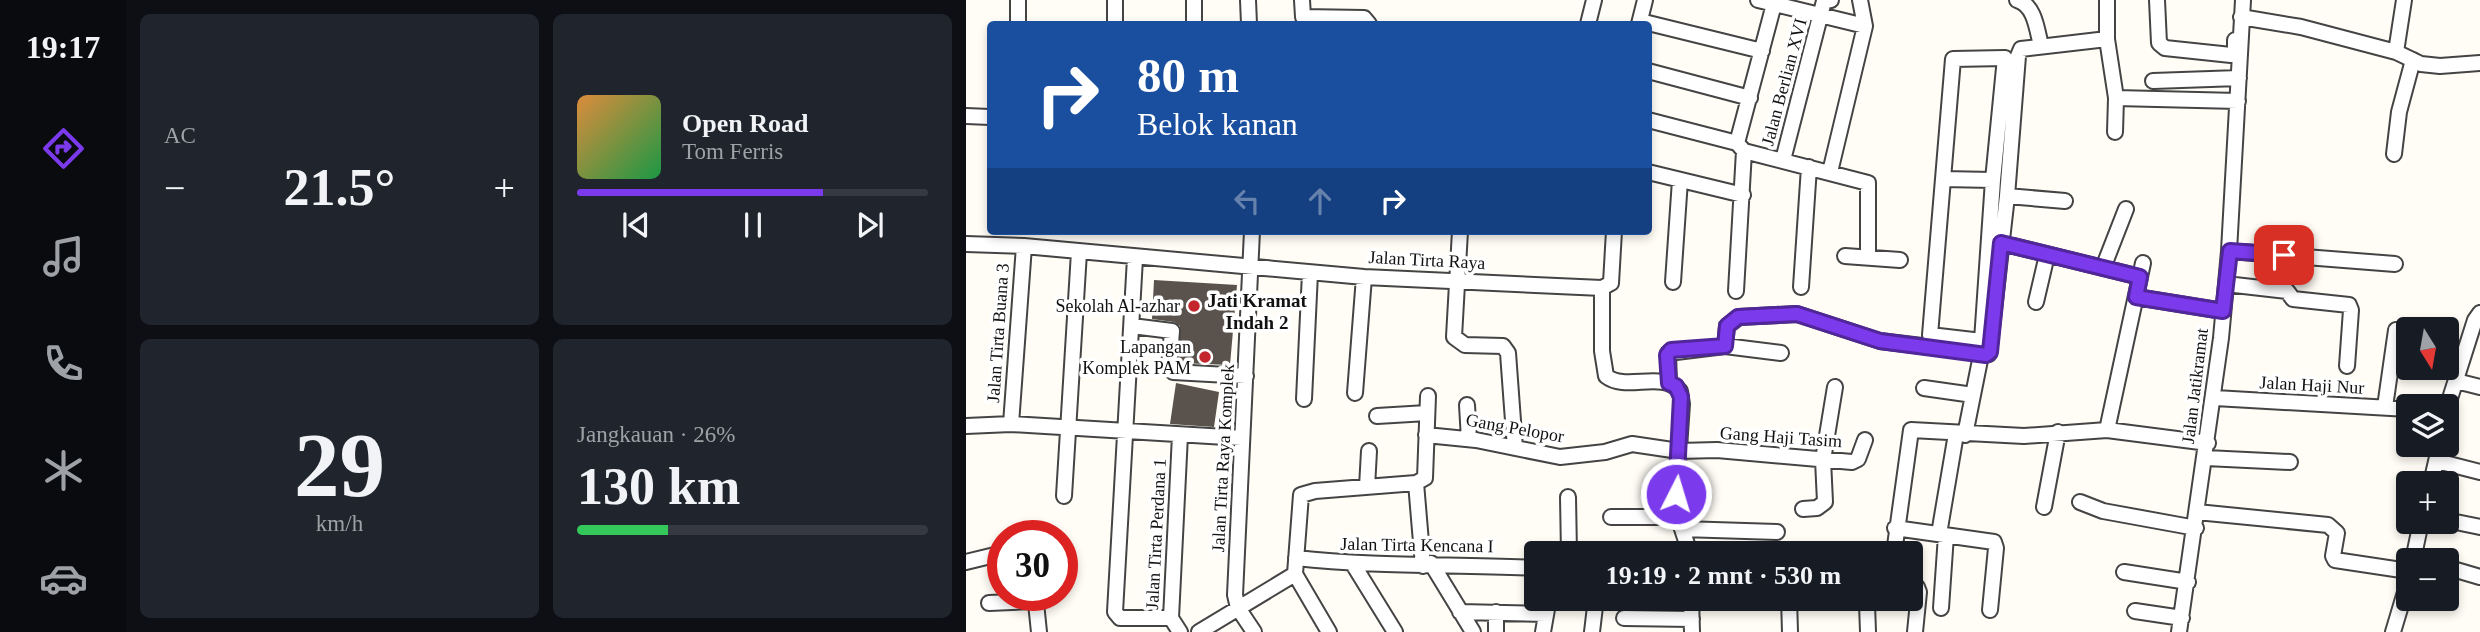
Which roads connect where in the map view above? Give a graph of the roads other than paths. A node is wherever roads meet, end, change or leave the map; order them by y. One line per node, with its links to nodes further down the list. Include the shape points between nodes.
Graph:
1 (1018, 0): 20 (street)
2 (1115, 0): 21 (street)
3 (1195, 0): 22 (street)
4 (1248, 0): 23 (street)
5 (1302, 0): 24 (street)
6 (1594, 0): 26 (street)
7 (1645, 0): 27 (street)
8 (1758, 0): 17 (street)
9 (1831, 0): 18 (street)
10 (1860, 0): 29 (street)
11 (2017, 0): 31 (street, via 2031,9)
12 (2107, 0): 30 (street)
13 (2157, 0): 14 (street, via 2159,43 2165,48 2231,55 2235,52)
14 (2237, 0)
15 (2243, 0): 19 (street, Jalan Jatikramat)
16 (2404, 0): 33 (street)
17 (1774, 5): 18 (street); 32 (street)
18 (1823, 5): 29 (street); 48 (street, Jalan Berlian XVI)
19 (2241, 17): 33 (street); 37 (street, Jalan Jatikramat)
20 (1018, 21)
21 (1115, 21)
22 (1194, 21)
23 (1249, 21)
24 (1303, 21): 25 (street, via 1352,16)
25 (1366, 21)
26 (1589, 21)
27 (1640, 21)
28 (1652, 26): 32 (street)
29 (1865, 26): 50 (street)
30 (2107, 39): 31 (street); 40 (street)
31 (2041, 46): 56 (street, via 2021,49 2018,56)
32 (1762, 51): 39 (street)
33 (2396, 52): 34 (street)
34 (2413, 60): 35 (street, via 2440,66); 47 (street)
35 (2480, 63)
36 (1652, 72): 39 (street)
37 (2239, 78): 38 (street); 41 (street, Jalan Jatikramat)
38 (2153, 81)
39 (1750, 98): 46 (street)
40 (2116, 98): 41 (street); 45 (street)
41 (2238, 101): 65 (street, Jalan Jatikramat)
42 (966, 116): 43 (street)
43 (987, 117)
44 (1652, 121): 46 (street)
45 (2115, 132)
46 (1741, 147): 48 (street); 55 (street)
47 (2394, 154)
48 (1783, 160): 49 (street)
49 (1809, 167): 50 (street); 80 (street)
50 (1830, 172): 69 (street, via 1868,183)
51 (1652, 174): 53 (street)
52 (1943, 179): 54 (street); 54 (street, via 1953,59 2005,58); 90 (street, via 1930,335)
53 (1680, 180): 55 (street); 78 (street)
54 (1993, 180): 90 (street)
55 (1743, 195): 82 (street)
56 (2007, 196): 57 (street); 62 (street)
57 (2065, 201)
58 (2126, 209): 74 (street)
59 (1252, 235): 73 (street, Jalan Tirta Raya Komplek)
60 (1460, 235): 77 (street)
61 (1614, 235): 81 (street, via 1611,282)
62 (2001, 243): 67 (street); 90 (street, via 1990,352)
63 (966, 244): 64 (street, Jalan Tirta Raya)
64 (1024, 246): 66 (street, Jalan Tirta Raya); 110 (street, Jalan Tirta Buana 3)
65 (2230, 251): 72 (street); 79 (street, Jalan Jatikramat)
66 (1079, 252): 70 (street, Jalan Tirta Raya); 112 (street)
67 (2047, 255): 74 (street); 84 (street)
68 (1845, 256): 69 (street)
69 (1868, 257): 71 (street)
70 (1135, 258): 73 (street, Jalan Tirta Raya); 87 (street)
71 (1900, 260)
72 (2395, 264)
73 (1250, 267): 75 (street, Jalan Tirta Raya); 93 (street, Jalan Tirta Raya Komplek)
74 (2103, 268): 83 (street, via 2142,270)
75 (1310, 273): 76 (street, Jalan Tirta Raya); 104 (street)
76 (1364, 276): 77 (street, Jalan Tirta Raya); 99 (street)
77 (1460, 281): 81 (street, Jalan Tirta Raya); 122 (street, via 1454,337 1465,345 1503,346 1508,353)
78 (1673, 282)
79 (2226, 284): 85 (street, Jalan Jatikramat); 92 (street, via 2287,291 2293,299 2349,305)
80 (1801, 287)
81 (1602, 288): 95 (street, via 1606,376 1620,382)
82 (1737, 291)
83 (2136, 297): 85 (street); 113 (street)
84 (2036, 302)
85 (2223, 311): 103 (street, Jalan Jatikramat)
86 (2480, 313): 94 (street)
87 (1132, 326): 93 (street, via 1172,331 1169,367 1173,372); 114 (street)
88 (2396, 330): 106 (street)
89 (1725, 346): 90 (street, via 1727,326 1738,317 1797,314 1880,341); 91 (street); 95 (street, via 1671,350 1667,355)
90 (1982, 348): 101 (street)
91 (1781, 353)
92 (2347, 366)
93 (1247, 376): 119 (street, Jalan Tirta Raya Komplek)
94 (2456, 381): 97 (street); 100 (street)
95 (1669, 383): 124 (street, via 1681,397)
96 (1835, 387): 127 (street)
97 (2480, 387)
98 (1924, 388): 101 (street)
99 (1355, 393)
100 (2452, 394)
101 (1973, 395): 118 (street)
102 (1428, 396): 108 (street)
103 (2215, 398): 106 (street, Jalan Haji Nur); 125 (street, Jalan Jatikramat)
104 (1304, 399)
105 (1467, 405): 120 (street)
106 (2385, 407): 107 (street, Jalan Haji Nur)
107 (2396, 407)
108 (1427, 413): 109 (street); 117 (street)
109 (1377, 416)
110 (1011, 424): 111 (street); 112 (street)
111 (966, 426)
112 (1068, 428): 114 (street); 134 (street)
113 (2107, 430): 115 (street); 125 (street)
114 (1126, 431): 116 (street); 178 (street, via 1115,612 1121,618)
115 (2058, 432): 118 (street); 137 (street)
116 (1180, 435): 119 (street); 178 (street, Jalan Tirta Perdana 1)
117 (1426, 435): 120 (street, Gang Pelopor); 132 (street, via 1425,478)
118 (1961, 435): 145 (street, via 1909,432); 148 (street)
119 (1242, 438): 164 (street, Jalan Tirta Raya Komplek)
120 (1469, 439): 122 (street, Gang Pelopor)
121 (1865, 440): 127 (street, Gang Haji Tasim, via 1855,461)
122 (1515, 449): 124 (street, Gang Pelopor, via 1560,457 1632,444)
123 (1369, 451): 133 (street)
124 (1679, 451): 127 (street, Gang Haji Tasim); 142 (street, via 1675,508)
125 (2209, 453): 129 (street); 138 (street, Jalan Jatikramat)
126 (2438, 457): 128 (street)
127 (1823, 460): 139 (street, via 1825,502)
128 (2437, 461): 130 (street); 131 (street)
129 (2290, 462)
130 (2434, 471)
131 (2480, 472)
132 (1416, 483): 133 (street); 157 (street)
133 (1367, 487): 153 (street, via 1306,492 1299,502)
134 (1064, 496)
135 (1568, 497): 149 (street)
136 (2080, 502): 146 (street, via 2104,511)
137 (2044, 507)
138 (2201, 508): 140 (street); 146 (street, Jalan Jatikramat); 155 (street, via 2328,525 2337,533 2336,560)
139 (1803, 509)
140 (2255, 510)
141 (1611, 517): 142 (street)
142 (1680, 523): 147 (street); 150 (street)
143 (2459, 523): 144 (street)
144 (2480, 527)
145 (1895, 528): 148 (street); 151 (street)
146 (2196, 528): 163 (street, Jalan Jatikramat)
147 (1777, 532)
148 (1942, 535): 165 (street); 166 (street, via 1996,545)
149 (1569, 541)
150 (1686, 541)
151 (1894, 541)
152 (987, 557): 154 (street)
153 (1296, 558): 156 (street, Jalan Tirta Kencana I); 161 (street)
154 (966, 562)
155 (2396, 562)
156 (1353, 565): 157 (street, Jalan Tirta Kencana I); 187 (street)
157 (1427, 565): 158 (street, Jalan Tirta Kencana I); 175 (street)
158 (1524, 568)
159 (2459, 571): 162 (street)
160 (2124, 572): 163 (street)
161 (1295, 574): 164 (street); 186 (street)
162 (2480, 577)
163 (2188, 582): 181 (street, Jalan Jatikramat)
164 (1238, 608): 184 (street); 185 (street)
165 (1941, 608)
166 (1990, 610)
167 (1037, 611): 182 (street)
168 (1547, 611): 177 (street)
169 (1594, 611): 191 (street)
170 (1789, 611): 192 (street)
171 (1867, 611): 193 (street)
172 (1917, 611): 194 (street)
173 (2135, 611): 181 (street)
174 (2399, 611): 195 (street)
175 (1460, 612): 176 (street); 188 (street)
176 (1496, 612): 177 (street); 189 (street)
177 (1546, 614): 190 (street)
178 (1171, 618): 183 (street, Jalan Tirta Perdana 1)
179 (1623, 618): 180 (street)
180 (1692, 625)
181 (2181, 625)
182 (1040, 632)
183 (1180, 632)
184 (1199, 632)
185 (1254, 632)
186 (1329, 632)
187 (1395, 632)
188 (1473, 632)
189 (1496, 632)
190 (1544, 632)
191 (1592, 632)
192 (1790, 632)
193 (1868, 632)
194 (1915, 632)
195 (2393, 632)

